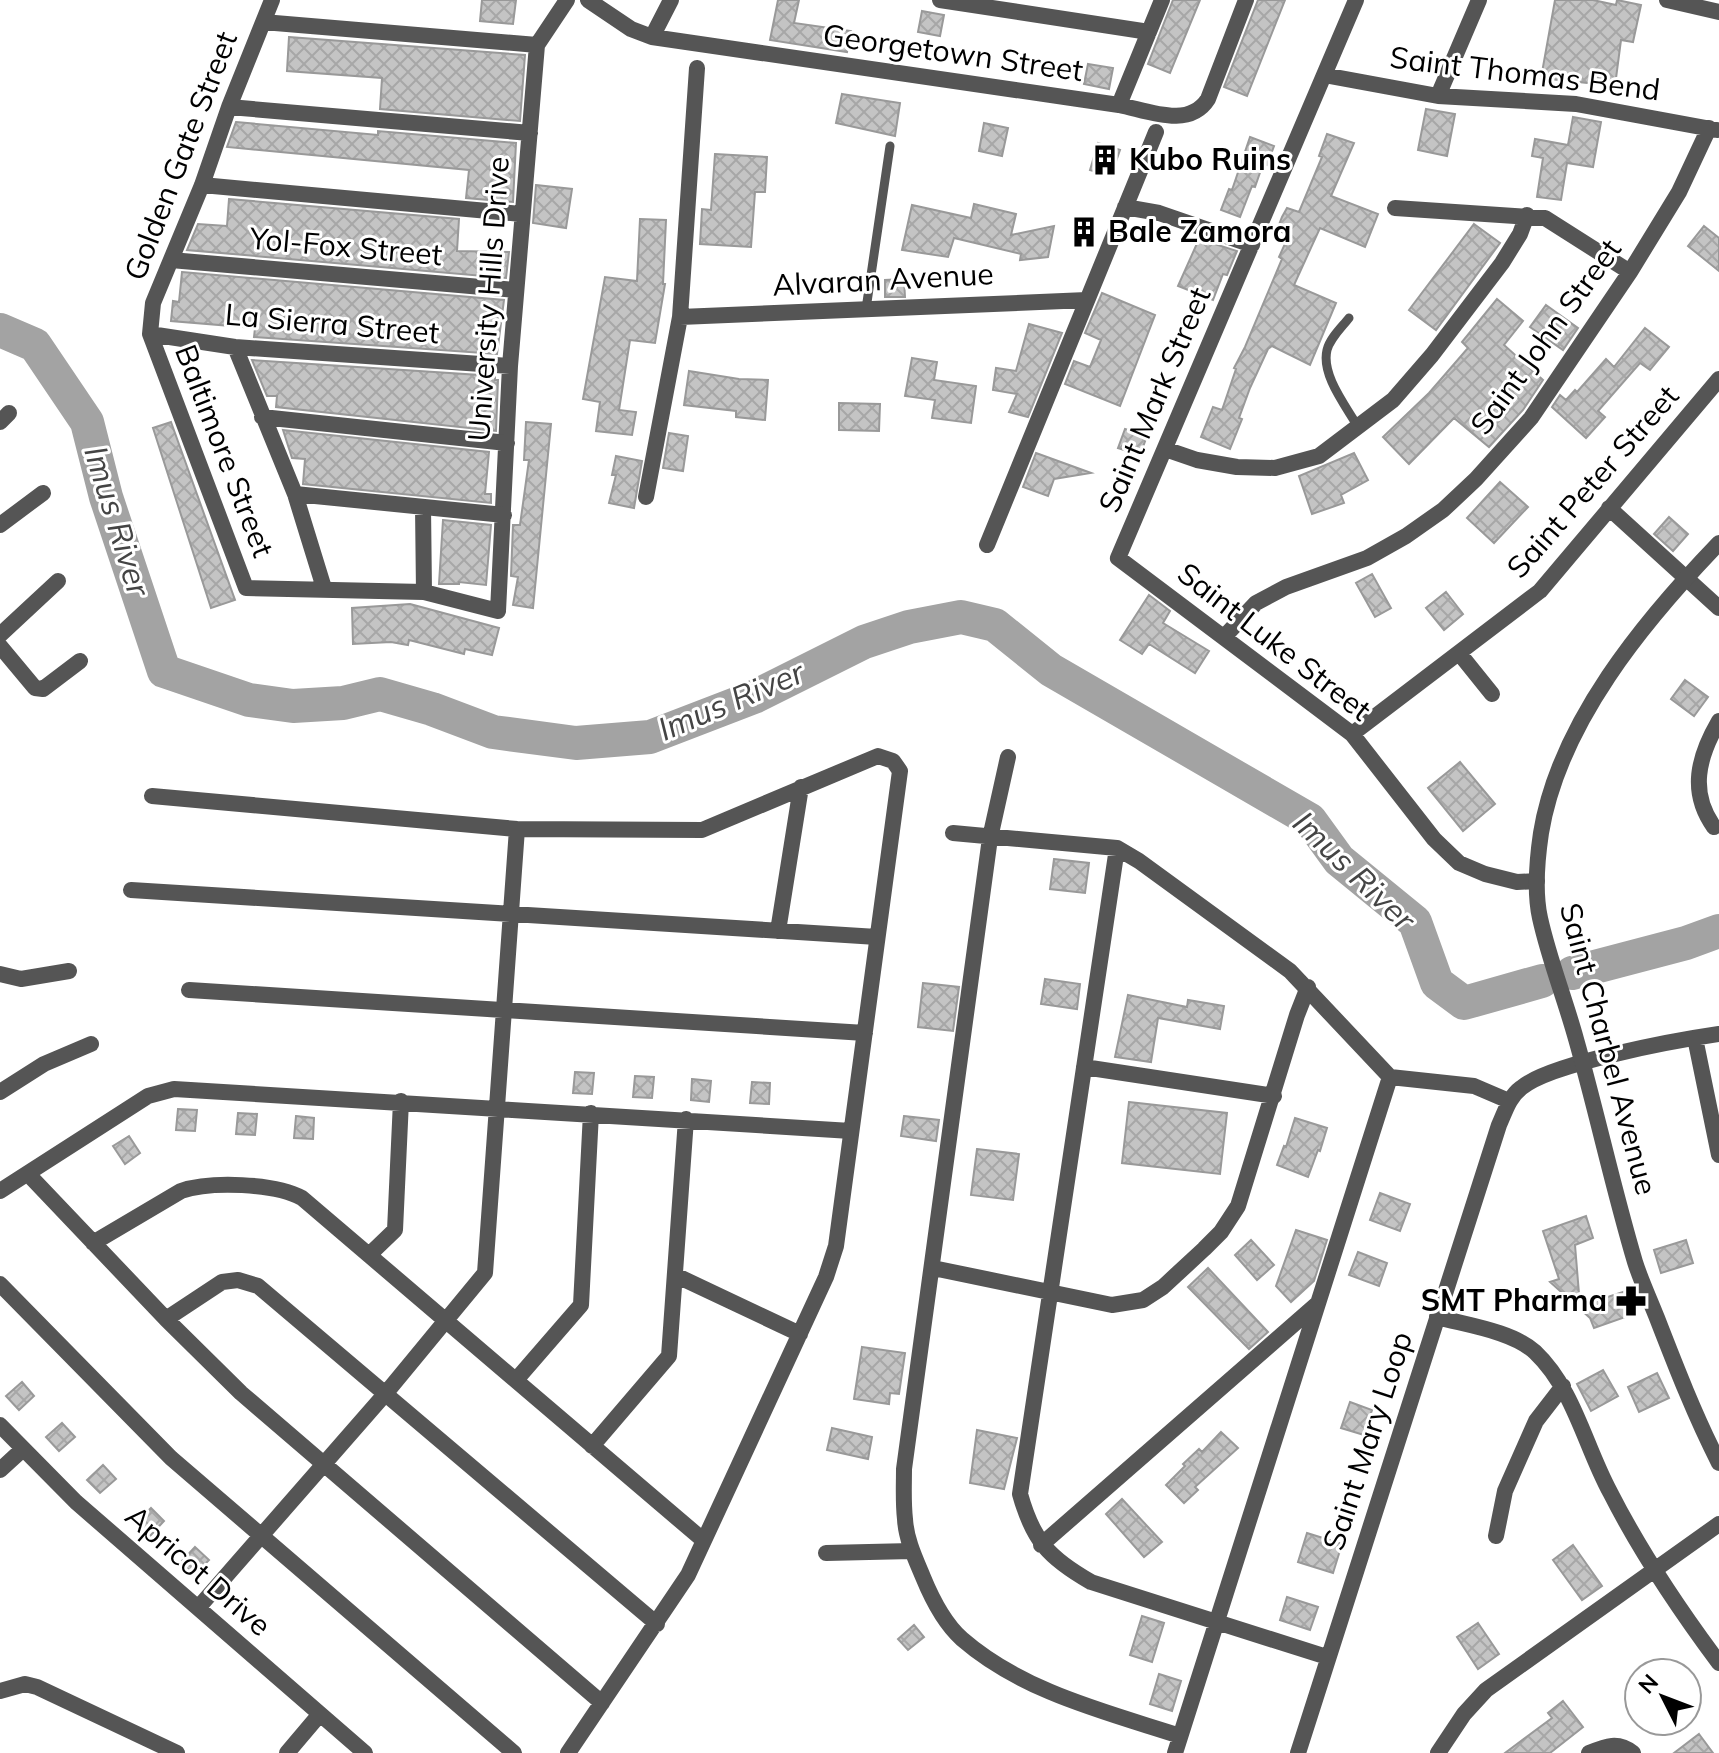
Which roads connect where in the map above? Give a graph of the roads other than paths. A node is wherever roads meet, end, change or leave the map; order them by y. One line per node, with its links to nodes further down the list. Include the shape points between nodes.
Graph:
1 (272, 0): 12 (street, Golden Gate Street)
2 (567, 0): 15 (street, University Hills Drive)
3 (588, 0): 14 (street, Georgetown Street)
4 (671, 0): 14 (street)
5 (940, 0): 13 (street)
6 (1162, 0): 13 (street)
7 (1246, 0): 19 (street, Georgetown Street, via 1202,109 1181,117)
8 (1356, 0): 17 (street, Saint Mark Street)
9 (1479, 0): 18 (street)
10 (1667, 0): 11 (street)
11 (1719, 12)
12 (263, 22): 15 (street); 20 (street, Golden Gate Street)
13 (1149, 32): 19 (street)
14 (652, 37): 19 (street, Georgetown Street)
15 (537, 45): 23 (street, University Hills Drive)
16 (697, 68): 36 (street)
17 (1324, 75): 18 (street, Saint Thomas Bend); 30 (street, Saint Mark Street)
18 (1438, 96): 21 (street, Saint Thomas Bend, via 1576,104)
19 (1119, 105)
20 (229, 107): 23 (street); 25 (street, Golden Gate Street)
21 (1714, 129): 32 (street, Saint John Street)
22 (1156, 132): 26 (street)
23 (530, 133): 28 (street, University Hills Drive)
24 (890, 146): 35 (lane)
25 (202, 185): 28 (street); 31 (street, Golden Gate Street)
26 (1125, 207): 30 (street); 34 (street)
27 (1395, 208): 29 (street)
28 (521, 214): 33 (street, University Hills Drive)
29 (1527, 215): 32 (street, via 1545,218); 43 (street, via 1502,263 1432,355 1393,400)
30 (1252, 245): 45 (street, Saint Mark Street)
31 (171, 260): 33 (street, Yol-Fox Street); 38 (street, Golden Gate Street, via 153,303)
32 (1630, 272): 62 (street, Saint John Street, via 1531,418 1443,510 1367,558 1256,603)
33 (516, 290): 40 (street, University Hills Drive)
34 (1087, 300): 35 (street, Alvaran Avenue); 54 (street)
35 (866, 309): 36 (street, Alvaran Avenue)
36 (680, 317): 48 (street)
37 (1349, 318): 43 (lane, via 1327,348 1327,361)
38 (150, 334): 39 (street, La Sierra Street); 58 (street, Baltimore Street, via 246,588)
39 (235, 347): 40 (street, La Sierra Street); 42 (street)
40 (510, 366): 44 (street, University Hills Drive)
41 (1719, 379): 50 (street, Saint Peter Street)
42 (262, 417): 44 (street); 47 (street)
43 (1358, 427): 45 (street, via 1319,456 1275,468 1237,467)
44 (507, 443): 51 (street, University Hills Drive)
45 (1165, 449): 55 (street, Saint Mark Street)
46 (43, 493): 52 (street)
47 (295, 494): 49 (street); 58 (street)
48 (646, 497)
49 (423, 507): 51 (street); 59 (street)
50 (1609, 508): 56 (street); 64 (street, Saint Peter Street, via 1540,591)
51 (504, 515): 59 (street, University Hills Drive, via 498,611)
52 (0, 525)
53 (1719, 543): 56 (street, Saint Charbel Avenue)
54 (987, 545)
55 (1118, 558): 62 (street, Saint Luke Street)
56 (1686, 578): 60 (street); 77 (street, Saint Charbel Avenue, via 1629,649 1569,745 1550,797)
57 (58, 581): 61 (street)
58 (324, 588): 59 (street)
59 (424, 592)
60 (1719, 608)
61 (0, 635)
62 (1224, 637): 68 (street, Saint Luke Street)
63 (0, 646): 65 (street, via 35,688 43,689)
64 (1459, 653): 66 (street); 68 (street, Saint Peter Street)
65 (80, 661)
66 (1492, 694)
67 (1719, 721): 72 (street, via 1699,770 1699,800)
68 (1352, 734): 77 (street, Saint Luke Street, via 1459,863 1517,882)
69 (1008, 757): 75 (street)
70 (801, 787): 73 (street, via 702,830); 80 (street); 81 (street, via 878,756 893,761 900,771)
71 (152, 796): 73 (street)
72 (1714, 827)
73 (517, 829): 79 (street)
74 (953, 833): 75 (street)
75 (990, 838): 76 (street); 107 (street)
76 (1117, 848): 84 (street); 92 (street)
77 (1537, 881): 91 (street, Saint Charbel Avenue, via 1539,916)
78 (131, 890): 79 (street)
79 (511, 914): 80 (street); 86 (street)
80 (778, 931): 81 (street)
81 (877, 937): 87 (street)
82 (69, 971): 83 (street, via 21,979)
83 (0, 974)
84 (1308, 987): 93 (street); 95 (street)
85 (189, 990): 86 (street)
86 (503, 1009): 87 (street); 98 (street)
87 (865, 1033): 101 (street)
88 (1719, 1034): 89 (street)
89 (1695, 1038): 91 (street); 102 (street)
90 (91, 1044): 94 (street, via 44,1064)
91 (1582, 1064): 97 (street, via 1538,1077); 122 (street, Saint Charbel Avenue, via 1636,1265)
92 (1084, 1067): 95 (street); 110 (street)
93 (1390, 1077): 97 (street, via 1474,1086); 111 (street)
94 (0, 1092)
95 (1274, 1096): 110 (street, via 1238,1206 1221,1232 1163,1287 1143,1300 1112,1305)
96 (401, 1101): 98 (street); 103 (street, via 162,1090); 106 (street, via 395,1230)
97 (1509, 1101): 112 (street, Saint Mary Loop)
98 (496, 1107): 99 (street); 114 (street, via 485,1273)
99 (591, 1113): 100 (street); 116 (street, via 581,1305)
100 (686, 1119): 101 (street); 108 (street)
101 (851, 1131): 115 (street, via 836,1246)
102 (1718, 1150)
103 (28, 1174): 104 (street); 105 (street)
104 (0, 1191)
105 (93, 1243): 106 (street, via 197,1185 269,1188 302,1198); 113 (street)
106 (369, 1255): 114 (street)
107 (933, 1268): 110 (street); 130 (street, via 904,1469)
108 (675, 1275): 115 (street); 120 (street, via 669,1356)
109 (0, 1284): 126 (street, via 171,1458)
110 (1050, 1292): 129 (street, via 1020,1494)
111 (1318, 1302): 129 (street); 134 (street)
112 (1437, 1317): 117 (street, via 1500,1334 1533,1350); 136 (street, Saint Mary Loop)
113 (166, 1319): 118 (street, via 222,1282 258,1286); 123 (street)
114 (446, 1321): 116 (street); 118 (street)
115 (800, 1334): 128 (street)
116 (516, 1380): 120 (street)
117 (1563, 1386): 127 (street, via 1536,1421 1505,1491); 132 (street, via 1608,1490)
118 (386, 1393): 123 (street); 135 (street)
119 (0, 1425): 121 (street, Apricot Drive)
120 (592, 1446): 128 (street)
121 (23, 1449): 124 (street); 133 (street, Apricot Drive)
122 (1719, 1463)
123 (324, 1465): 126 (street); 139 (street)
124 (0, 1470)
125 (1719, 1524): 132 (street)
126 (262, 1535): 133 (street); 145 (street)
127 (1496, 1536)
128 (703, 1540): 135 (street)
129 (1041, 1545): 134 (street, via 1062,1566 1091,1582)
130 (912, 1551): 131 (street); 141 (street, via 933,1601 960,1637 996,1665 1075,1702)
131 (826, 1553)
132 (1653, 1570): 137 (street); 149 (street, via 1486,1690)
133 (198, 1608): 140 (street, Apricot Drive)
134 (1216, 1622): 136 (street); 141 (street)
135 (657, 1624): 139 (street)
136 (1327, 1657): 148 (street, Saint Mary Loop)
137 (1719, 1663)
138 (0, 1691): 142 (street, via 25,1684 37,1687)
139 (602, 1703): 146 (street)
140 (320, 1714): 143 (street); 144 (street, Apricot Drive)
141 (1180, 1736): 147 (street)
142 (177, 1753)
143 (287, 1753)
144 (365, 1753)
145 (514, 1753)
146 (568, 1753)
147 (1175, 1753)
148 (1298, 1753)
149 (1438, 1753)
150 (1589, 1753): 151 (street, via 1610,1744)
151 (1633, 1753)

